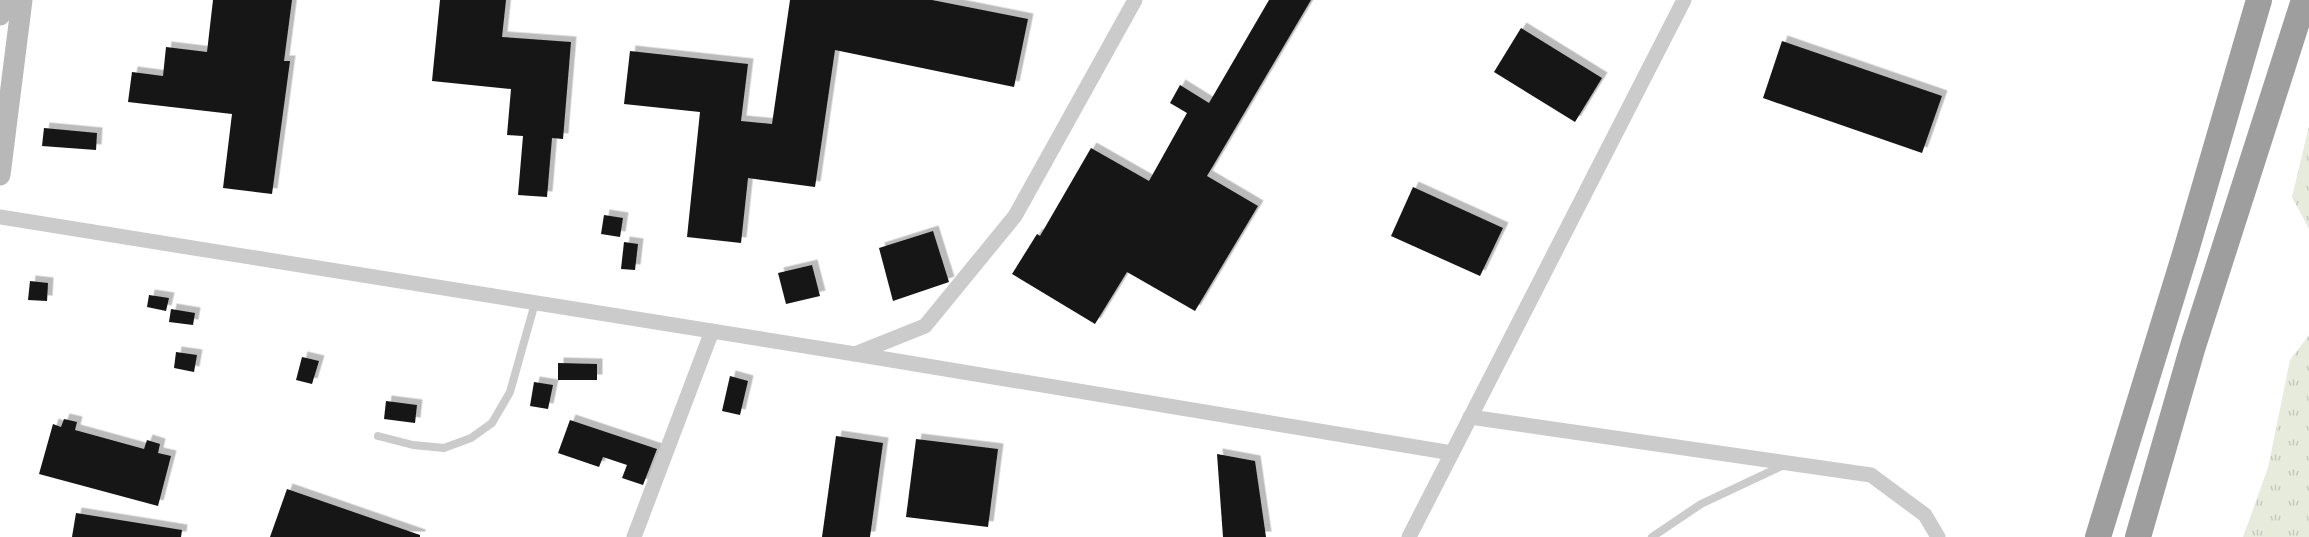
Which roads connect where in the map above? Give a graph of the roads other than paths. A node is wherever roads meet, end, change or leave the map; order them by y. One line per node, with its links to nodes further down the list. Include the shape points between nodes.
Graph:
1 (2, 0): 7 (main road)
2 (22, 0): 8 (main road)
3 (1136, 0): 12 (street, via 1015,216 925,326)
4 (1684, 0): 13 (street)
5 (2259, 0): 21 (highway)
6 (2304, 0): 22 (highway, via 2193,346)
7 (0, 15)
8 (0, 175)
9 (0, 217): 10 (street)
10 (535, 303): 11 (street); 14 (lane, via 510,392 492,423 471,438 444,448)
11 (712, 331): 12 (street); 17 (street)
12 (855, 354): 15 (street)
13 (1470, 417): 15 (street); 16 (street)
14 (378, 436)
15 (1452, 453): 18 (street)
16 (1791, 462): 19 (lane, via 1701,504); 20 (street, via 1871,475 1925,515)
17 (634, 537)
18 (1409, 537)
19 (1652, 537)
20 (1938, 537)
21 (2098, 537)
22 (2138, 537)

